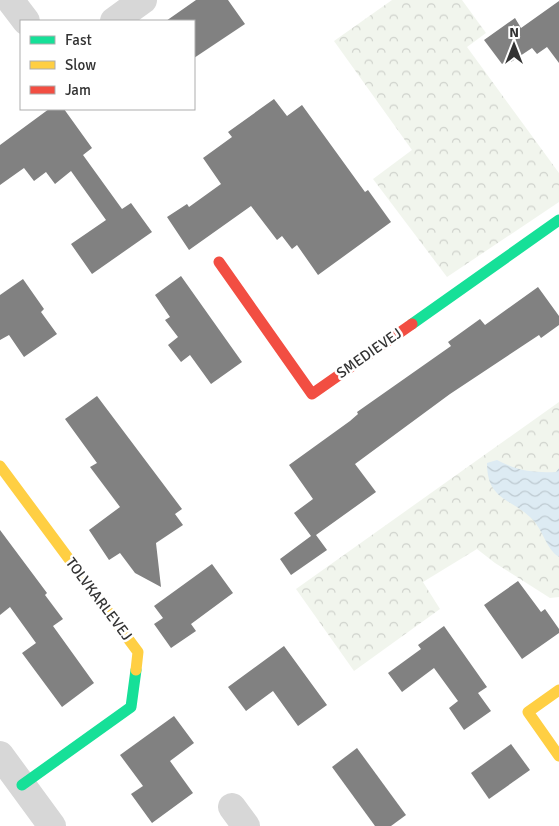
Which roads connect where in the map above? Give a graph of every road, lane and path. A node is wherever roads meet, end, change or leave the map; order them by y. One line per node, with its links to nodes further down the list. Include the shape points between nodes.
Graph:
1 (10, 0): 3 (street)
2 (143, 0): 4 (street)
3 (25, 20)
4 (115, 20)
5 (559, 220): 6 (street, SMEDIEVEJ, via 312,394)
6 (219, 262)
7 (0, 466): 11 (street, TOLVKARLEVEJ, via 138,652 131,707)
8 (559, 690): 10 (street, via 528,712)
9 (0, 755): 11 (street)
10 (559, 756)
11 (22, 784): 12 (street)
12 (52, 826)

